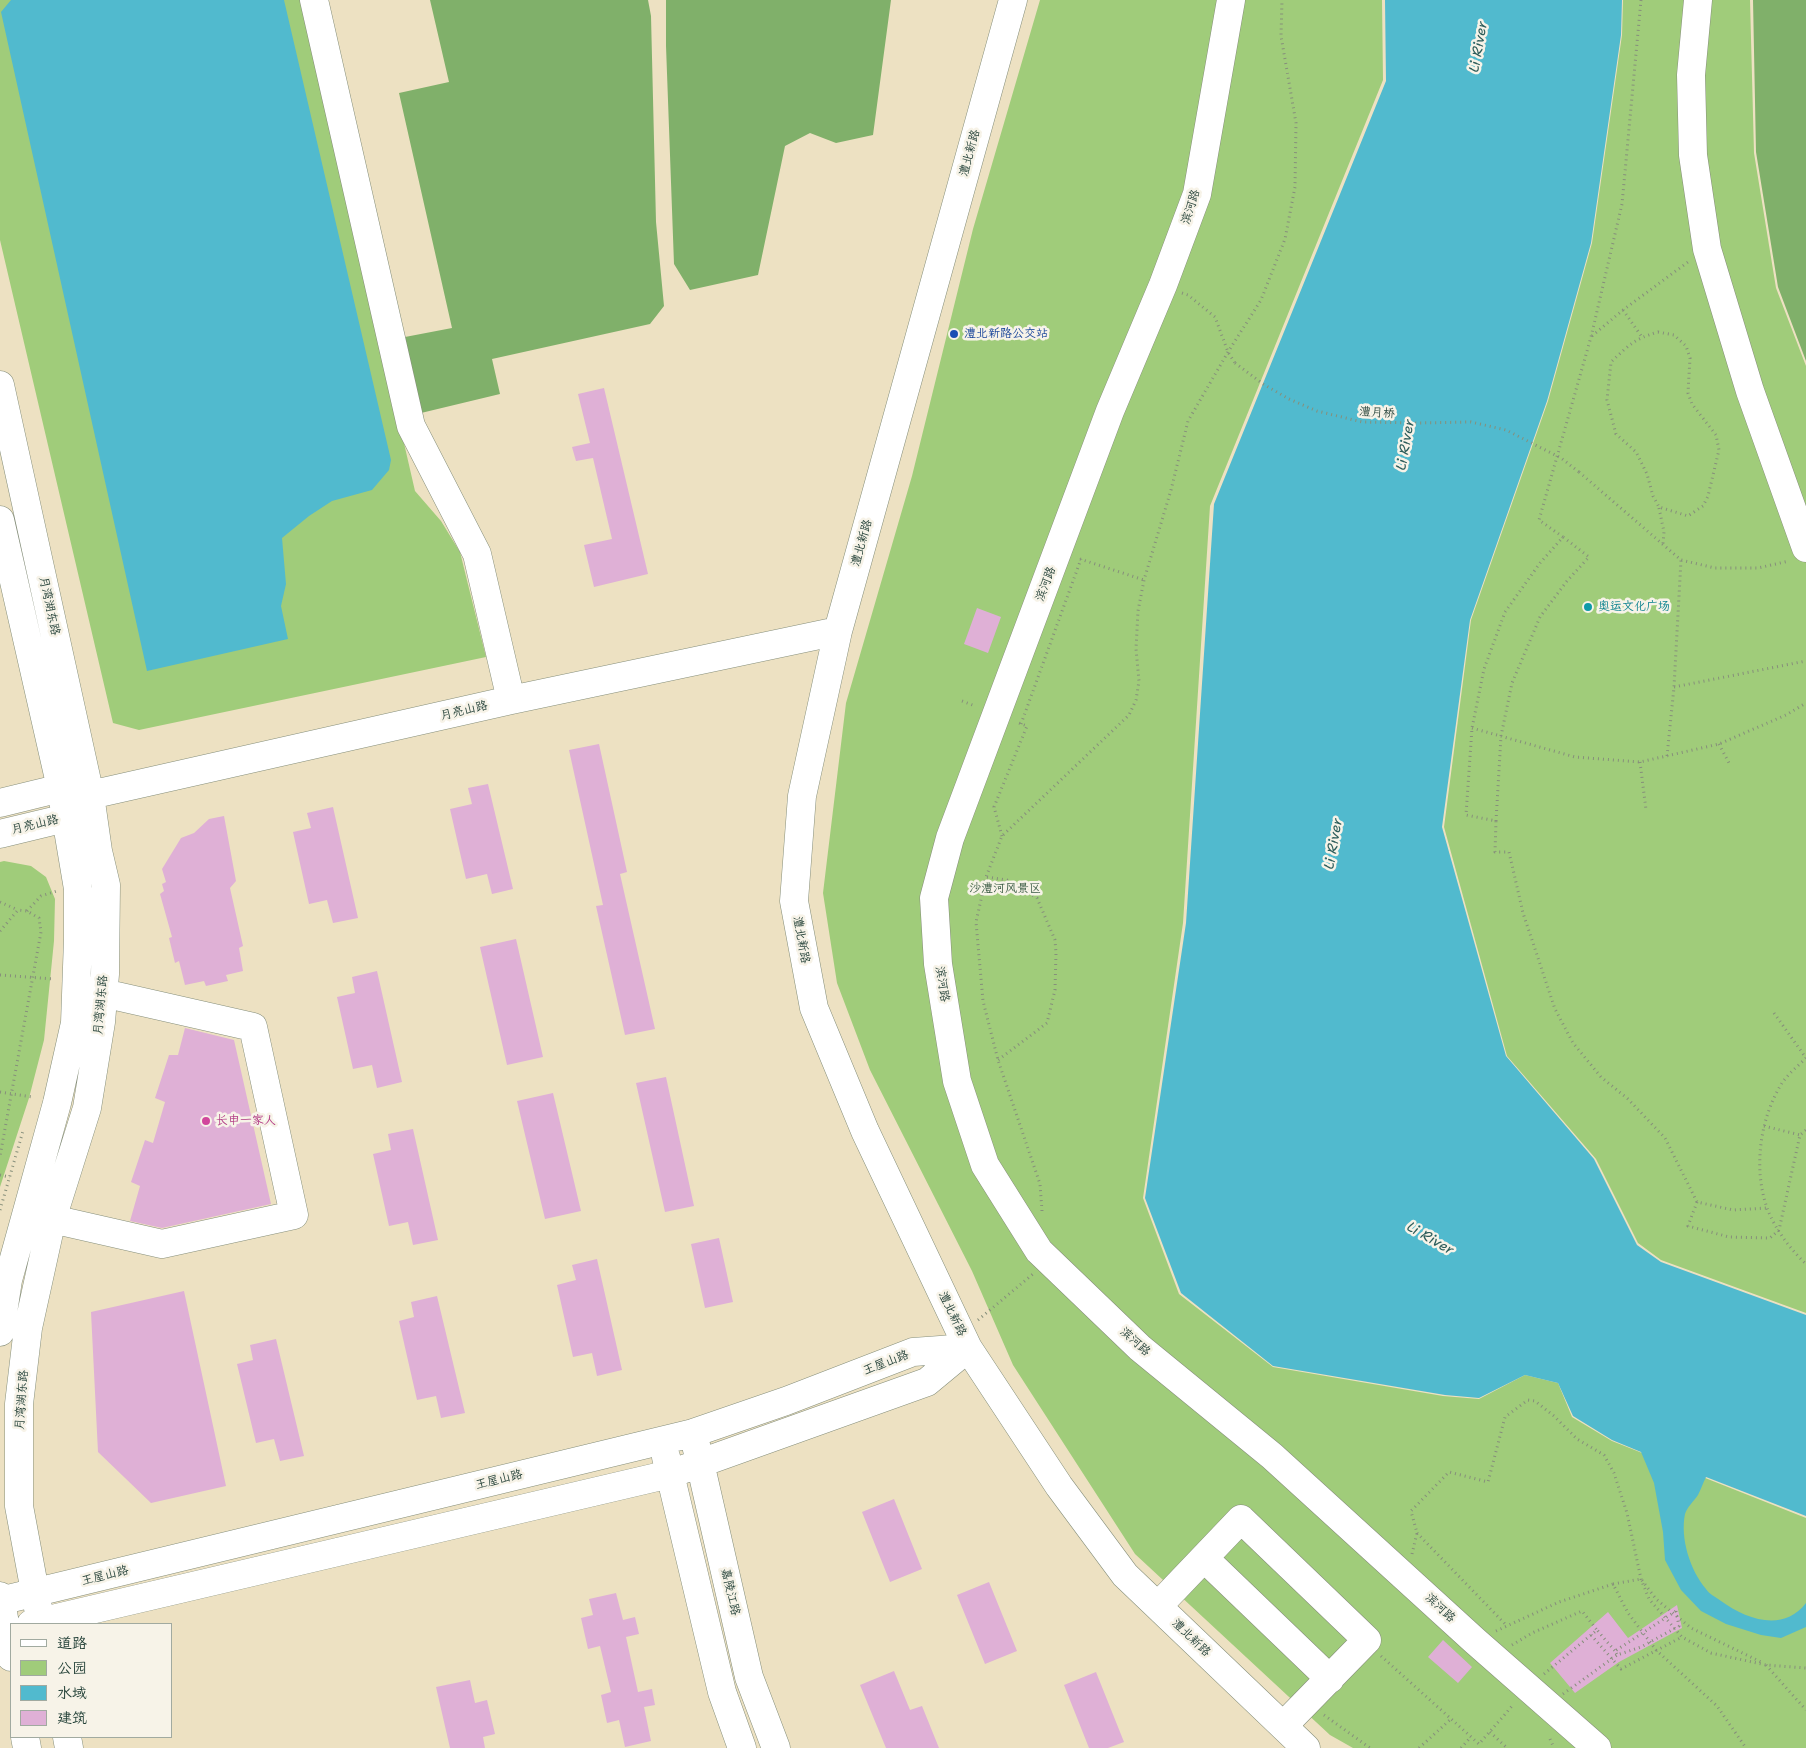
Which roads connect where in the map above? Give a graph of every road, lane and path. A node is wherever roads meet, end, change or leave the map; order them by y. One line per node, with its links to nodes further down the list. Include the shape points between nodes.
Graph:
1 (314, 0): 25 (street, via 411,426 477,554)
2 (1013, 0): 22 (street, 澧北新路)
3 (1231, 0): 8 (street, 滨河路, via 1197,194)
4 (1282, 0): 12 (path, via 1280,36 1296,122 1295,187 1285,239 1261,300)
5 (1641, 0): 10 (path, via 1622,204)
6 (1698, 0): 7 (street, via 1691,75 1693,155)
7 (1706, 248): 9 (path); 18 (street)
8 (1163, 285): 12 (path, 澧月桥, via 1188,295 1215,317); 19 (street, 滨河路, via 1110,411)
9 (1623, 310): 10 (path); 11 (path)
10 (1591, 336): 16 (path, via 1539,520)
11 (1642, 337): 14 (path, via 1633,341 1611,362 1607,400 1616,434 1636,452); 14 (path, via 1658,332 1674,335 1686,346 1690,358 1688,393 1692,404 1716,435 1719,450 1703,506 1688,516)
12 (1228, 352): 17 (path, 澧月桥, bridge, via 1236,363 1263,384 1317,411 1362,422 1471,422 1506,430 1561,458); 21 (path, via 1188,421)
13 (0, 385): 35 (street, 月湾湖东路)
14 (1659, 507): 17 (path)
15 (0, 520): 34 (street, 月湾湖东路)
16 (1563, 537): 28 (path, via 1505,612 1484,669); 29 (path, via 1589,557 1540,617 1512,683)
17 (1663, 544): 20 (path, 澧月桥)
18 (1801, 554): 20 (path, via 1758,568 1715,568)
19 (1070, 555): 21 (path); 27 (path); 73 (street, 滨河路, via 950,838 934,898 938,964 956,1081 985,1165 1039,1251)
20 (1681, 560): 24 (path)
21 (1144, 580): 41 (path, via 1136,648 1139,681 1129,716 1002,836)
22 (838, 631): 25 (street, 月亮山路); 76 (street, 澧北新路, via 802,796 794,900 814,1008 865,1131)
23 (1806, 661): 24 (path)
24 (1674, 687): 31 (path)
25 (511, 700): 35 (street, 月亮山路)
26 (1806, 703): 30 (path)
27 (1021, 724)
28 (1472, 728): 29 (path); 39 (path, via 1466,815)
29 (1501, 736): 32 (path, via 1575,757); 39 (path)
30 (1719, 744): 31 (path); 33 (path)
31 (1667, 756): 32 (path)
32 (1640, 762): 37 (path)
33 (1729, 763)
34 (61, 788): 35 (street, 月亮山路); 36 (street, 月亮山路); 38 (street, 月湾湖东路)
35 (90, 795): 38 (street, 月亮山路); 50 (street, 月湾湖东路, via 106,885)
36 (0, 802)
37 (1646, 810)
38 (66, 818): 40 (street, 月亮山路); 72 (street, 月湾湖东路, via 78,889 75,1023 57,1103)
39 (1496, 821): 66 (path, via 1495,852 1509,852 1522,914 1555,1009 1573,1043 1601,1077 1628,1099 1665,1138)
40 (0, 834)
41 (986, 877): 53 (path, via 976,922 983,1001); 53 (path, via 1007,880 1037,898 1056,947 1055,990 1047,1023)
42 (58, 896): 45 (path, via 57,891 41,896)
43 (0, 902): 44 (path)
44 (18, 910): 45 (path); 46 (path)
45 (27, 911): 49 (path, via 39,918 41,932)
46 (0, 931)
47 (56, 973): 49 (path, via 56,980)
48 (0, 975): 49 (path)
49 (34, 978): 56 (path)
50 (103, 993): 70 (street, 月湾湖东路, via 87,1108); 70 (street, via 254,1027 294,1215 162,1244)
51 (1774, 1013): 52 (path)
52 (1806, 1058): 60 (path, via 1783,1081)
53 (998, 1060): 69 (path, via 1040,1184)
54 (36, 1089): 57 (path)
55 (0, 1092): 56 (path)
56 (12, 1094): 57 (path); 63 (path)
57 (33, 1097): 58 (path)
58 (31, 1106)
59 (26, 1124): 65 (path)
60 (1764, 1126): 62 (path); 67 (path, via 1759,1170)
61 (1806, 1130): 62 (path)
62 (1800, 1135): 71 (path)
63 (0, 1156)
64 (0, 1175): 65 (path)
65 (10, 1178): 68 (path)
66 (1696, 1202): 67 (path, via 1732,1210); 71 (path, via 1688,1226 1729,1237 1770,1238)
67 (1767, 1208): 71 (path)
68 (0, 1210)
69 (1042, 1213)
70 (52, 1219): 84 (street, 月湾湖东路, via 28,1328 19,1404 19,1506)
71 (1779, 1230): 74 (path, via 1792,1251)
72 (9, 1244): 75 (street, 月湾湖东路, via 8,1280)
73 (1049, 1261): 76 (path); 95 (street, 滨河路, via 1140,1348 1272,1456)
74 (1806, 1264)
75 (0, 1332)
76 (965, 1341): 77 (street, 王屋山路, via 913,1352); 79 (street, via 927,1382); 86 (street, 澧北新路, via 1064,1494 1125,1575)
77 (693, 1433): 78 (street, 王屋山路); 79 (street, 嘉陵江路)
78 (662, 1441): 80 (street); 84 (street, 王屋山路)
79 (701, 1464): 80 (street); 112 (street, 嘉陵江路, via 749,1677)
80 (670, 1474): 89 (street); 111 (street, via 722,1692)
81 (1204, 1558): 86 (street); 102 (street); 102 (street, via 1241,1520 1367,1640)
82 (1641, 1579): 83 (path); 90 (path, via 1627,1514 1614,1473 1604,1455 1577,1439 1536,1401 1528,1400 1505,1417 1488,1482 1449,1472 1411,1511 1417,1533); 94 (path, via 1649,1599); 100 (path, via 1656,1599 1691,1628)
83 (1613, 1584): 90 (path, via 1559,1602); 96 (path, via 1628,1613)
84 (35, 1593): 85 (street, 王屋山路); 88 (street, 月湾湖东路)
85 (0, 1599): 87 (street, 月湾湖东路)
86 (1158, 1606): 108 (street, 澧北新路)
87 (19, 1623)
88 (24, 1623)
89 (39, 1623)
90 (1507, 1626): 95 (path)
91 (1598, 1630): 92 (path, via 1582,1611); 93 (path); 97 (path)
92 (1532, 1633)
93 (1591, 1635): 96 (path, via 1621,1669); 99 (path)
94 (1682, 1637): 96 (path); 100 (path, via 1711,1653)
95 (1475, 1641): 118 (street, 滨河路)
96 (1656, 1650): 119 (path, via 1717,1706)
97 (1616, 1653): 97 (path, bridge, via 1641,1647 1679,1626 1676,1611); 103 (path, bridge)
98 (1380, 1654): 107 (path)
99 (1555, 1664)
100 (1766, 1665): 101 (path); 106 (path)
101 (1806, 1668)
102 (1330, 1679): 104 (street)
103 (1563, 1694)
104 (1308, 1701): 108 (street); 114 (path)
105 (1515, 1703): 109 (path)
106 (1806, 1710)
107 (1451, 1719): 110 (path); 115 (path)
108 (1283, 1726): 113 (street, 澧北新路)
109 (1490, 1732): 110 (path, via 1479,1744); 117 (path)
110 (1471, 1737): 116 (path)
111 (742, 1748)
112 (776, 1748)
113 (1306, 1748)
114 (1370, 1748)
115 (1419, 1748)
116 (1461, 1748)
117 (1507, 1748)
118 (1597, 1748)
119 (1746, 1748)

